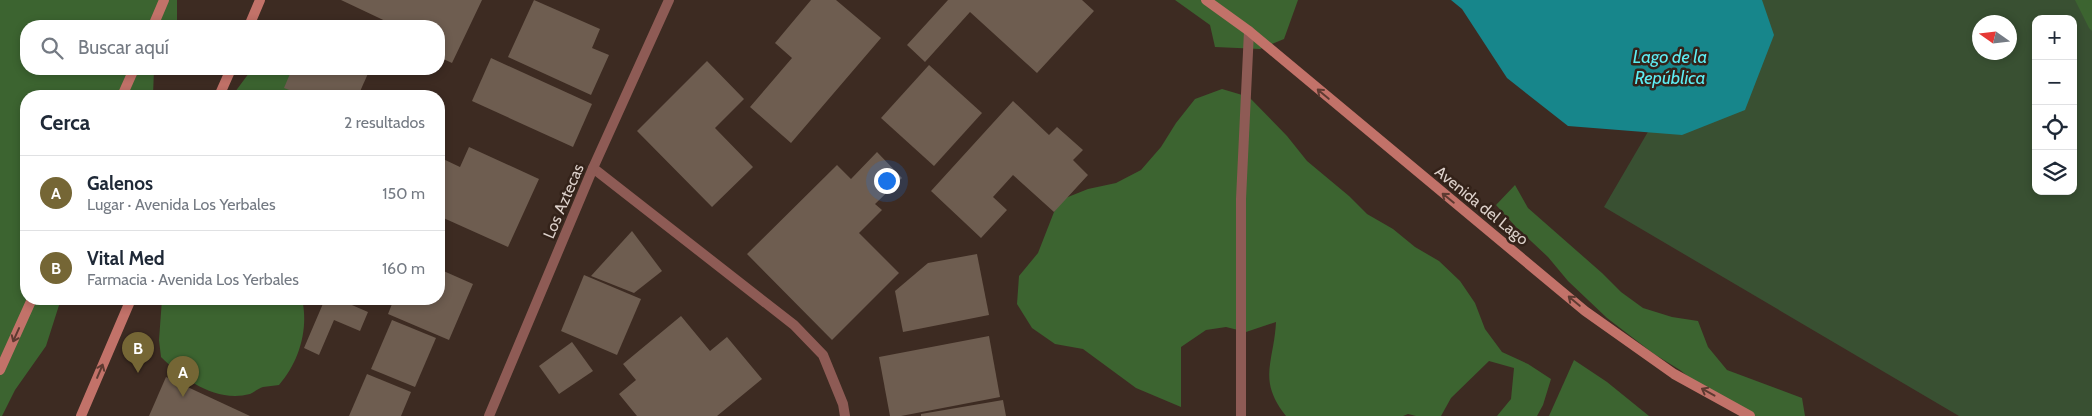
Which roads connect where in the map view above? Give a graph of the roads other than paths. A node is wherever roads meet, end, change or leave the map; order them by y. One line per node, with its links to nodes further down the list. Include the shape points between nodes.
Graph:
1 (164, 0): 5 (street)
2 (260, 0): 6 (street)
3 (669, 0): 12 (street, Los Aztecas)
4 (1206, 0): 7 (street, Avenida del Lago)
5 (156, 20)
6 (252, 20)
7 (1249, 31): 19 (street, via 1241,199); 20 (street, Avenida del Lago, one-way to 7, via 1674,374 1585,311)
8 (131, 75): 10 (street)
9 (228, 75): 11 (street)
10 (125, 90)
11 (222, 90)
12 (593, 168): 17 (street, Los Aztecas); 18 (street, via 794,325 823,355)
13 (29, 305): 15 (street, one-way to 15)
14 (128, 305): 16 (street, one-way to 14)
15 (0, 370)
16 (81, 416)
17 (489, 416)
18 (845, 416)
19 (1241, 416)
20 (1750, 416)

